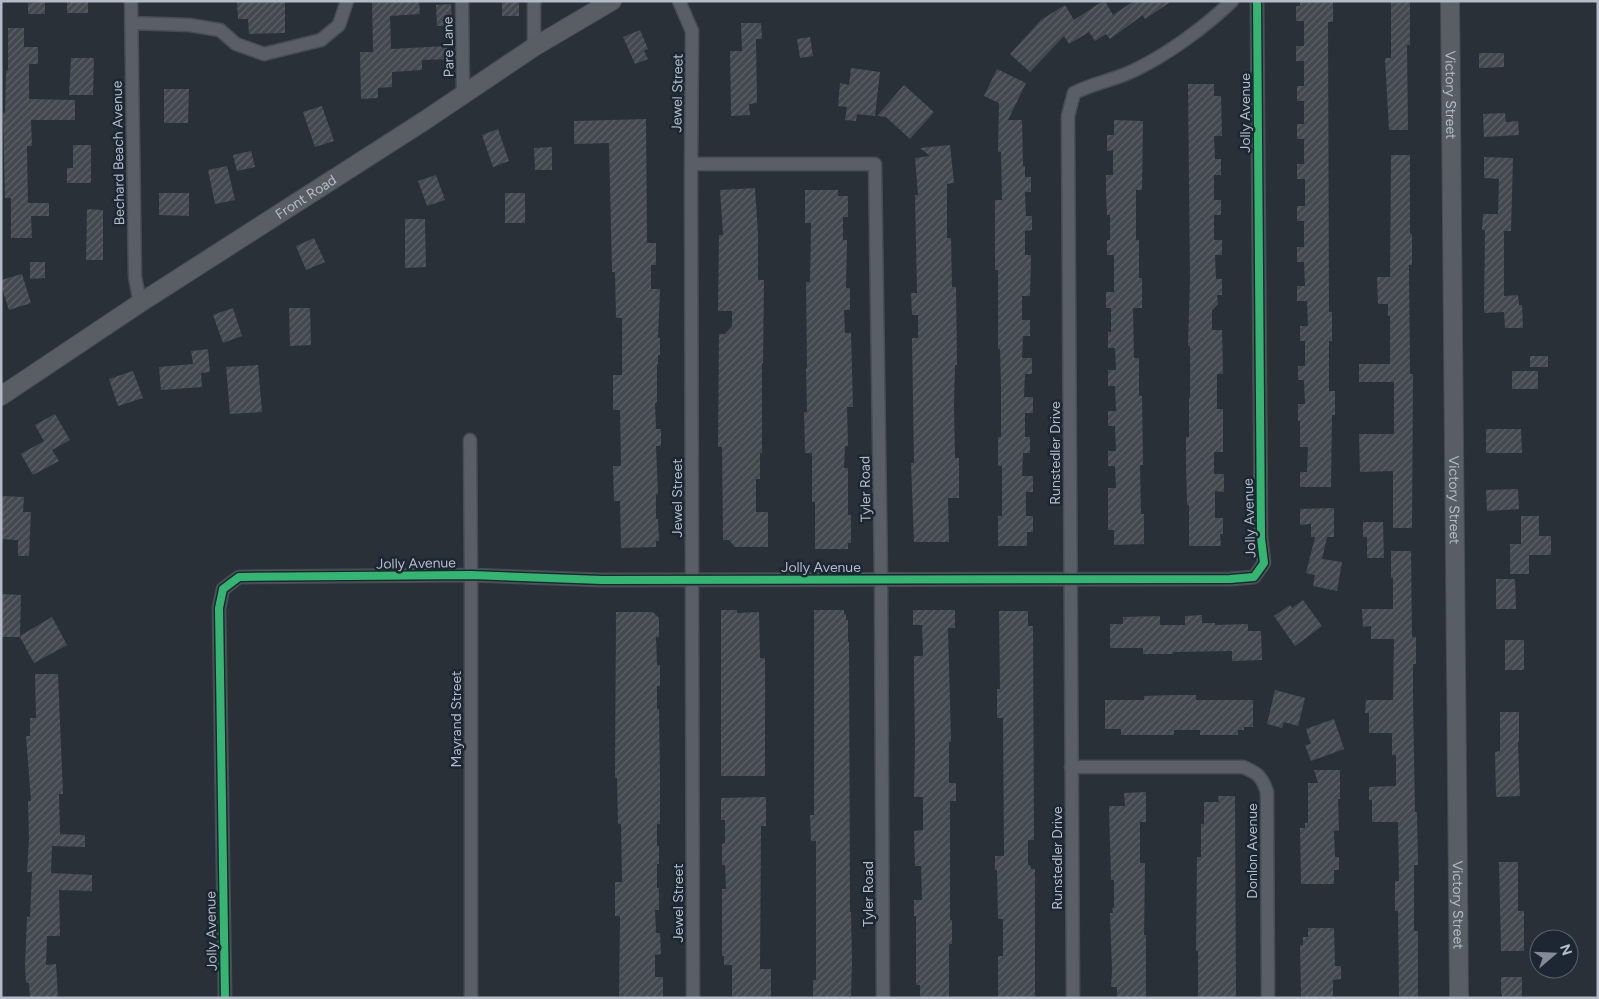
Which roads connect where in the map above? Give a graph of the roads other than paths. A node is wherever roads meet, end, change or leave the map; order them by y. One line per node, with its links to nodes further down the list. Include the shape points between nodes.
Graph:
1 (132, 1): 10 (street, Bechard Beach Avenue)
2 (347, 1): 10 (street, via 339,25 321,40 264,54 236,44 220,30 189,25)
3 (462, 1): 12 (street, Pare Lane)
4 (534, 1): 11 (street)
5 (612, 1): 11 (street, Front Road)
6 (679, 1): 13 (street, Jewel Street, via 692,31)
7 (1232, 1): 19 (street, Runstedler Drive, via 1154,60 1134,71 1074,93 1068,116)
8 (1257, 1): 19 (street, Jolly Avenue, via 1260,528 1264,563 1254,577 1230,579)
9 (1450, 1): 28 (street, Victory Street)
10 (131, 23): 14 (street, Bechard Beach Avenue, via 135,277)
11 (534, 47): 12 (street, Front Road)
12 (463, 93): 14 (street, Front Road)
13 (691, 164): 18 (street, Tyler Road, via 875,164); 20 (street, Jewel Street)
14 (140, 303): 15 (street, Front Road)
15 (1, 396)
16 (470, 440): 17 (street, Mayrand Street)
17 (471, 575): 20 (street, Jolly Avenue); 22 (street, Jolly Avenue, via 239,577 223,589 219,608); 23 (street, Mayrand Street)
18 (881, 579): 19 (street, Jolly Avenue); 20 (street, Jolly Avenue); 25 (street, Tyler Road)
19 (1071, 579): 21 (street, Runstedler Drive)
20 (692, 580): 24 (street, Jewel Street)
21 (1072, 767): 26 (street, Runstedler Drive); 27 (street, Donlon Avenue, via 1243,767 1254,771 1264,782 1267,792)
22 (225, 998)
23 (471, 998)
24 (693, 998)
25 (883, 998)
26 (1073, 998)
27 (1268, 998)
28 (1459, 998)

